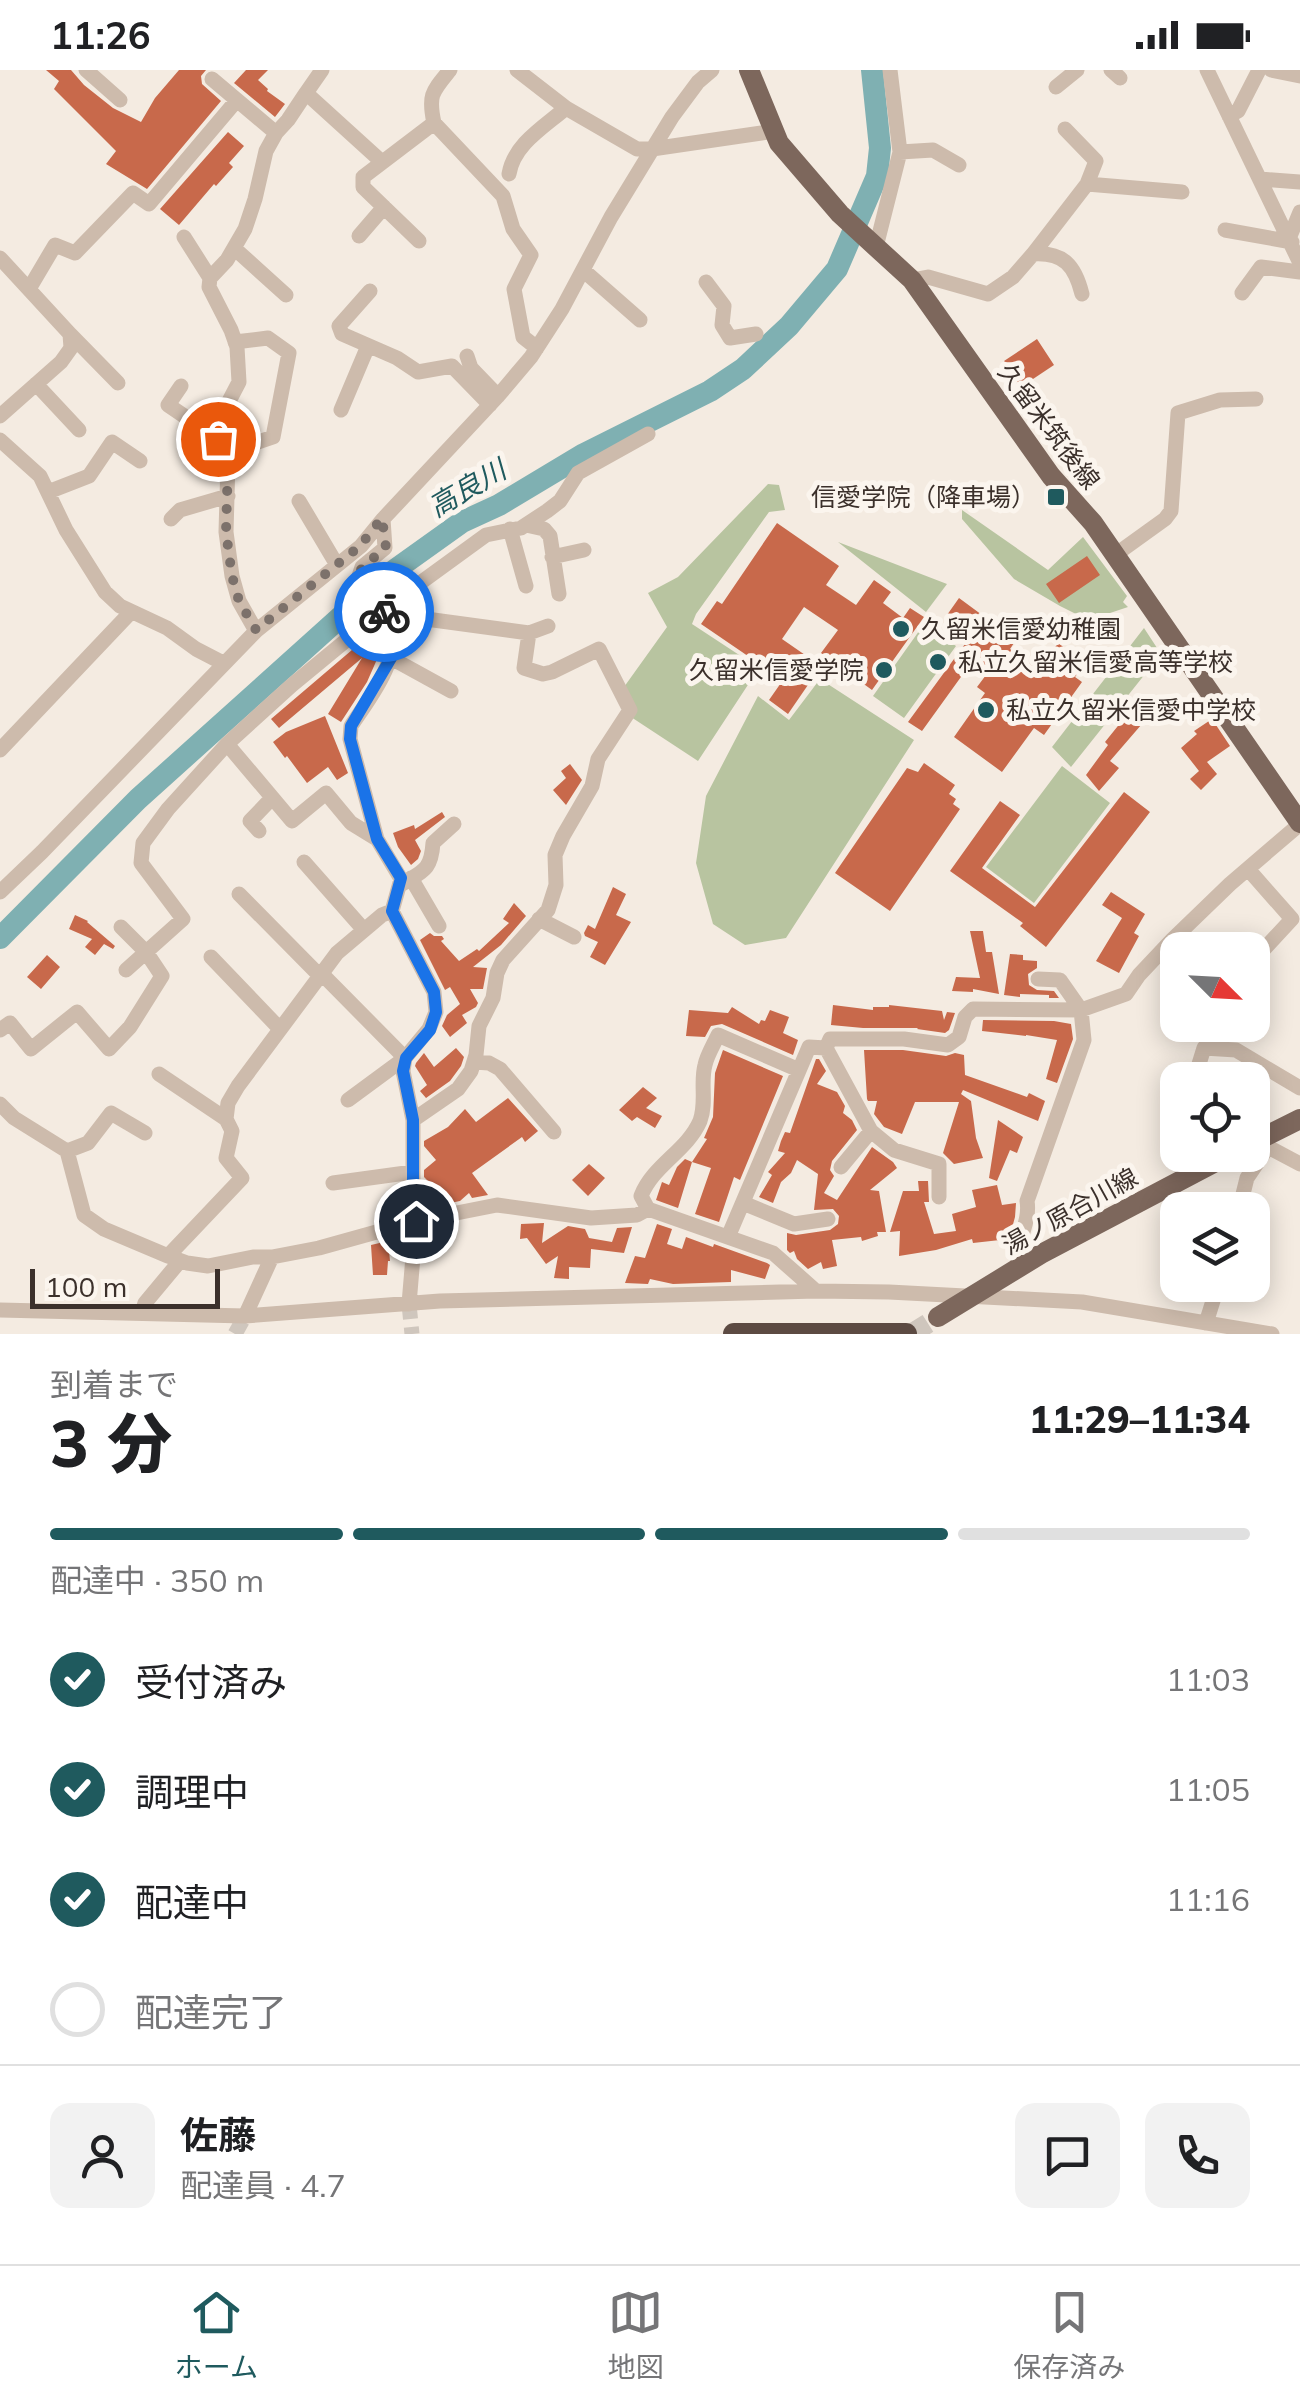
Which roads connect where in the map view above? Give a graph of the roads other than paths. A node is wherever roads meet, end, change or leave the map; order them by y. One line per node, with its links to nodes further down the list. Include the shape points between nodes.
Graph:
1 (86, 70): 16 (street)
2 (322, 70): 15 (street)
3 (450, 70): 20 (street, via 429,101)
4 (517, 70): 18 (street)
5 (712, 70): 24 (street)
6 (750, 70): 22 (main road, 久留米筑後線)
7 (890, 70): 25 (street)
8 (1076, 70): 14 (street)
9 (1207, 70): 19 (street)
10 (1259, 70): 19 (street, via 1238,111)
11 (1271, 70): 12 (street)
12 (1300, 76)
13 (212, 79): 17 (street)
14 (1056, 87)
15 (306, 93): 23 (street); 26 (street)
16 (120, 100)
17 (237, 100): 23 (street); 50 (street, via 149,204 134,194 75,252 56,245)
18 (566, 108): 24 (street, via 637,149); 28 (street, via 518,149)
19 (1228, 116): 29 (street)
20 (434, 123): 26 (street); 60 (street, via 503,196 513,230 531,255 514,289 523,338)
21 (1065, 129): 31 (street, via 1096,161)
22 (775, 132): 24 (street); 40 (main road, 久留米筑後線)
23 (276, 133): 41 (street)
24 (652, 149): 45 (street)
25 (900, 152): 27 (street, via 933,150); 40 (street)
26 (382, 162): 33 (street, via 363,177 363,187)
27 (959, 165)
28 (509, 174)
29 (1260, 179): 30 (street); 39 (street)
30 (1300, 182)
31 (1087, 184): 32 (street); 42 (street)
32 (1182, 192)
33 (384, 207): 36 (street); 38 (street)
34 (1300, 212): 39 (street)
35 (1225, 230): 39 (street)
36 (358, 236)
37 (184, 237): 47 (street)
38 (419, 240)
39 (1294, 243): 44 (street)
40 (876, 247): 48 (main road, 久留米筑後線)
41 (234, 248): 47 (street); 54 (street)
42 (1033, 254): 48 (street, via 988,294); 53 (street, via 1061,258)
43 (0, 258): 50 (street)
44 (1300, 263)
45 (583, 270): 55 (street); 60 (street)
46 (1300, 272): 52 (street, via 1261,267)
47 (210, 278): 58 (street)
48 (912, 280): 81 (main road, 久留米筑後線)
49 (706, 282): 57 (street, via 724,306 722,325 730,338)
50 (29, 289): 56 (street)
51 (370, 291): 59 (street, via 339,326)
52 (1242, 293)
53 (1082, 294)
54 (286, 296)
55 (640, 320)
56 (70, 334): 62 (street, via 71,348); 63 (street)
57 (756, 334)
58 (235, 342): 72 (street, via 239,382 214,430); 72 (street, via 268,338 289,352 273,437)
59 (368, 346): 66 (street, via 418,372 452,366); 67 (street)
60 (537, 348): 66 (street)
61 (468, 356): 66 (street)
62 (36, 384): 68 (street); 69 (street)
63 (118, 384)
64 (181, 386): 72 (street, via 168,405)
65 (1256, 399): 81 (street, via 1220,400 1178,413 1171,510)
66 (494, 400): 77 (street)
67 (341, 410)
68 (0, 416)
69 (80, 430)
70 (648, 434): 79 (street, via 578,473 560,501)
71 (0, 440): 74 (street)
72 (221, 446): 75 (street)
73 (140, 461): 74 (street, via 112,442 90,476)
74 (48, 492): 87 (street, via 105,592)
75 (228, 496): 78 (street); 89 (street, via 232,576)
76 (299, 501): 83 (street)
77 (382, 518): 83 (street); 86 (street, via 386,548 359,576)
78 (171, 519)
79 (518, 527): 82 (street, via 544,530); 84 (street); 86 (street, via 486,535)
80 (584, 550): 82 (street)
81 (1115, 555): 98 (main road, 久留米筑後線)
82 (552, 557): 85 (street)
83 (337, 564): 89 (street)
84 (526, 586)
85 (560, 594)
86 (383, 611): 90 (street); 91 (street, via 393,634); 94 (street)
87 (132, 612): 92 (street); 95 (street)
88 (548, 626): 90 (street)
89 (256, 630): 92 (street)
90 (529, 633): 107 (street, via 524,668 552,672 598,649 630,710 598,759 592,786 563,836 555,855 556,885)
91 (391, 658): 93 (street); 100 (street, via 351,726)
92 (224, 663): 104 (street)
93 (450, 691)
94 (228, 744): 96 (street); 114 (street, via 143,843 141,864 183,919)
95 (0, 750)
96 (272, 798): 99 (street, via 250,821); 100 (street, via 292,820 326,793 351,823)
97 (454, 824): 103 (street, via 434,843 430,865)
98 (1300, 824): 102 (street)
99 (259, 832)
100 (377, 839): 103 (street)
101 (304, 862): 110 (street)
102 (1248, 870): 111 (street); 113 (street, via 1292,920)
103 (405, 882): 106 (street); 108 (street)
104 (0, 892)
105 (239, 894): 118 (street)
106 (392, 911): 110 (street); 124 (street, via 434,992 436,1012)
107 (539, 919): 112 (street); 125 (street, via 497,973)
108 (439, 926)
109 (121, 927): 114 (street)
110 (364, 930): 118 (street)
111 (1181, 932)
112 (574, 936)
113 (1270, 943)
114 (146, 952): 117 (street); 122 (street, via 162,976 109,1049 77,1012 31,1049 10,1022)
115 (1160, 952): 120 (street, via 1126,994)
116 (210, 956): 121 (street)
117 (126, 970)
118 (321, 975): 121 (street); 124 (street)
119 (1038, 979): 120 (street, via 1060,980)
120 (1081, 1010): 123 (street, via 973,1009 960,1037 948,1045 830,1039); 156 (street, via 1084,1040 1027,1201)
121 (280, 1029): 134 (street, via 228,1102)
122 (0, 1030)
123 (826, 1048): 128 (street, via 808,1048); 137 (street)
124 (406, 1058): 132 (street); 136 (street)
125 (474, 1062): 136 (street, via 458,1088); 138 (street, via 500,1069)
126 (1200, 1062): 127 (street, via 1204,1048 1236,1050)
127 (1256, 1062)
128 (799, 1070): 149 (street); 150 (street, via 718,1035 704,1066 699,1122 646,1182 640,1196)
129 (1270, 1070): 131 (street)
130 (159, 1074): 134 (street)
131 (1300, 1088)
132 (348, 1100)
133 (0, 1104): 142 (street)
134 (226, 1119): 155 (street, via 232,1130 226,1158 242,1178)
135 (1300, 1119): 140 (main road)
136 (413, 1120): 145 (street)
137 (871, 1131): 144 (street); 148 (street, via 894,1150 939,1164)
138 (554, 1132)
139 (145, 1134): 142 (street, via 111,1113 88,1142)
140 (1270, 1137)
141 (1270, 1149): 143 (street)
142 (67, 1152): 155 (street, via 84,1215)
143 (1300, 1164)
144 (841, 1167)
145 (413, 1172): 147 (street); 152 (street)
146 (1197, 1172): 156 (main road, 湯ノ原合川線)
147 (333, 1183)
148 (939, 1197)
149 (743, 1203): 151 (street, via 794,1224); 153 (street)
150 (648, 1209): 152 (street, via 591,1218 497,1205); 153 (street)
151 (828, 1219)
152 (416, 1221): 154 (street); 160 (street)
153 (728, 1237): 157 (street, via 773,1253)
154 (272, 1257): 155 (street, via 208,1266); 163 (street)
155 (174, 1258): 162 (street)
156 (1019, 1267): 158 (main road, 湯ノ原合川線)
157 (816, 1292): 158 (street); 160 (street)
158 (969, 1298): 164 (main road, 湯ノ原合川線); 165 (street, via 1082,1302)
159 (1213, 1302): 165 (street)
160 (408, 1304): 163 (street)
161 (0, 1310): 162 (street)
162 (142, 1313): 163 (street)
163 (245, 1316)
164 (938, 1317)
165 (1206, 1323): 168 (street)
166 (734, 1334): 167 (highway)
167 (906, 1334)
168 (1272, 1334)

